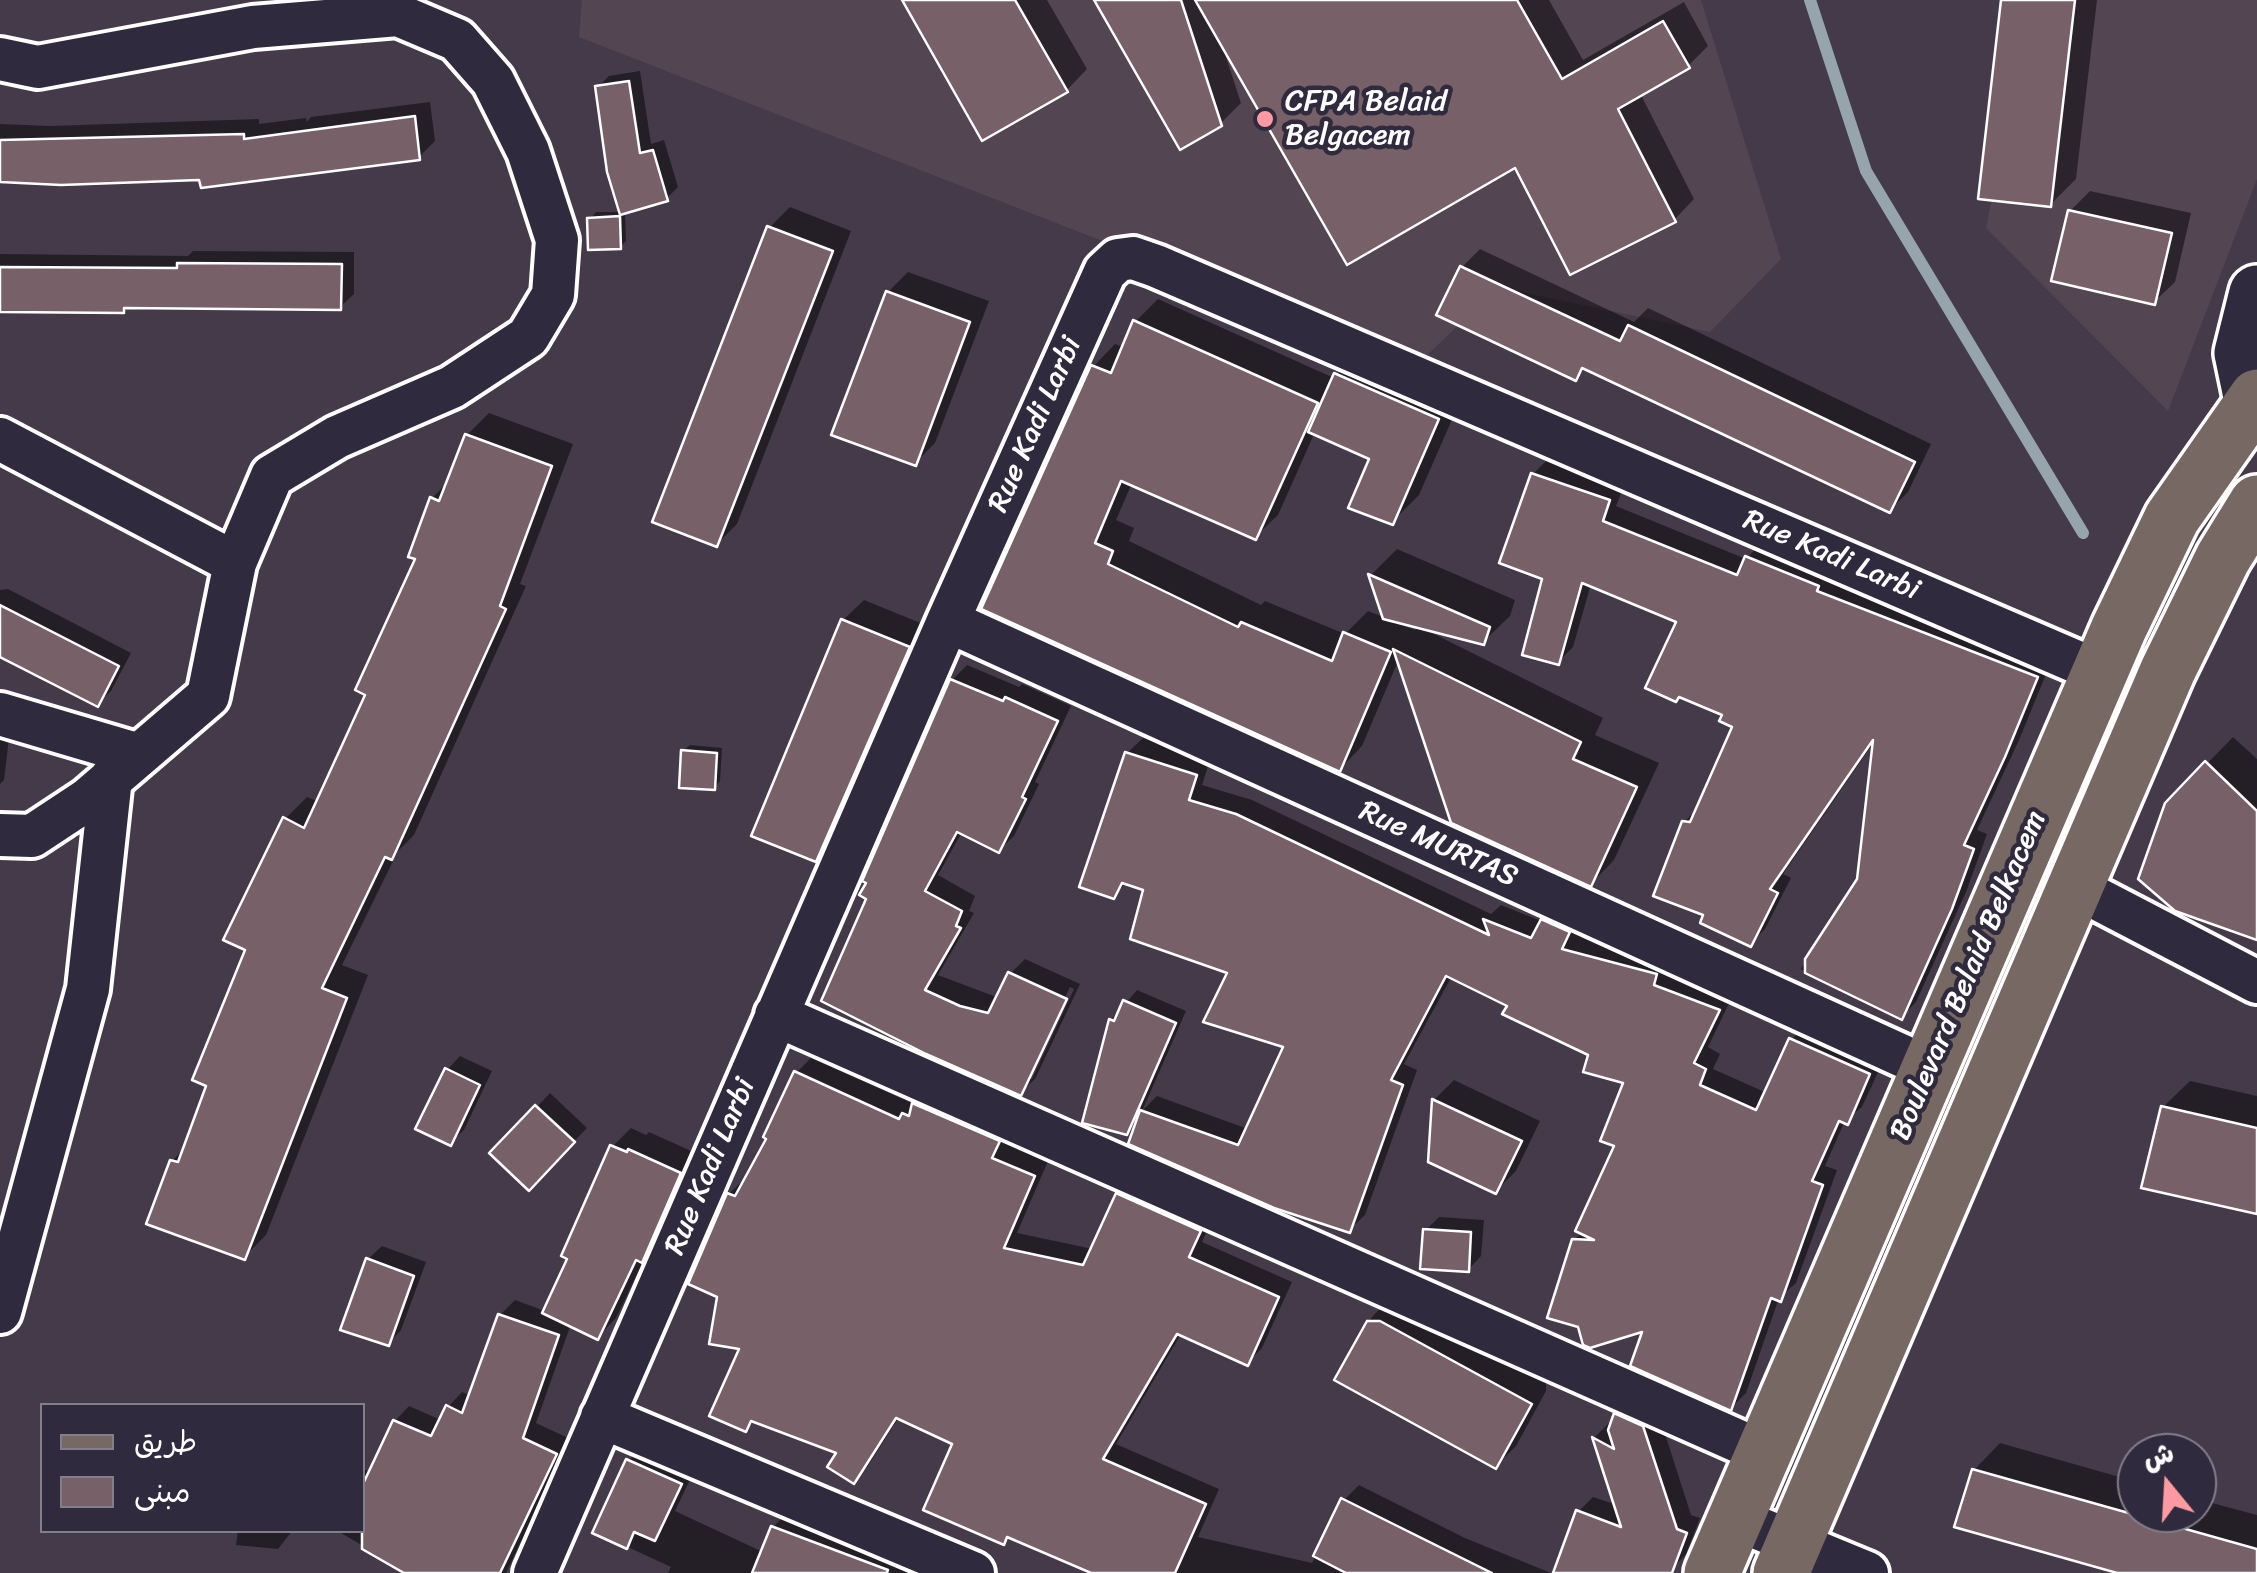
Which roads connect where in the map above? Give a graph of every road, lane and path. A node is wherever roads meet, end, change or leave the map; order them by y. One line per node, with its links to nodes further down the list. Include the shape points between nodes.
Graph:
1 (0, 59): 6 (street, via 38,66 254,27 398,14 456,40 493,81 528,151 557,240 554,295 528,337 452,388 337,437 272,476)
2 (2257, 293): 3 (street, via 2242,353)
3 (2255, 403): 8 (main road, Boulevard Belaid Belkacem, via 2172,518)
4 (0, 438): 6 (street)
5 (2257, 503): 12 (main road, Boulevard Belaid Belkacem, via 2168,670)
6 (234, 563): 10 (street, via 208,696)
7 (948, 621): 8 (street, Rue Kadi Larbi, via 1105,272 1133,258); 14 (street, Rue Kadi Larbi); 15 (street, Rue MURTAS)
8 (2109, 650): 15 (main road, Boulevard Belaid Belkacem)
9 (0, 714): 10 (street)
10 (125, 766): 11 (street, via 88,799); 16 (street, via 88,990)
11 (11, 841)
12 (2075, 888): 13 (street); 20 (main road, Boulevard Belaid Belkacem)
13 (2257, 982)
14 (776, 1016): 17 (street, Rue Kadi Larbi); 18 (street)
15 (1929, 1068): 18 (main road, Boulevard Belaid Belkacem)
16 (0, 1312)
17 (602, 1418): 21 (street, Rue Kadi Larbi); 22 (street)
18 (1764, 1452): 19 (main road, Boulevard Belaid Belkacem)
19 (1736, 1519): 20 (street); 23 (main road, Boulevard Belaid Belkacem)
20 (1788, 1557): 24 (street)
21 (535, 1573)
22 (973, 1573)
23 (1712, 1573)
24 (1867, 1573)

